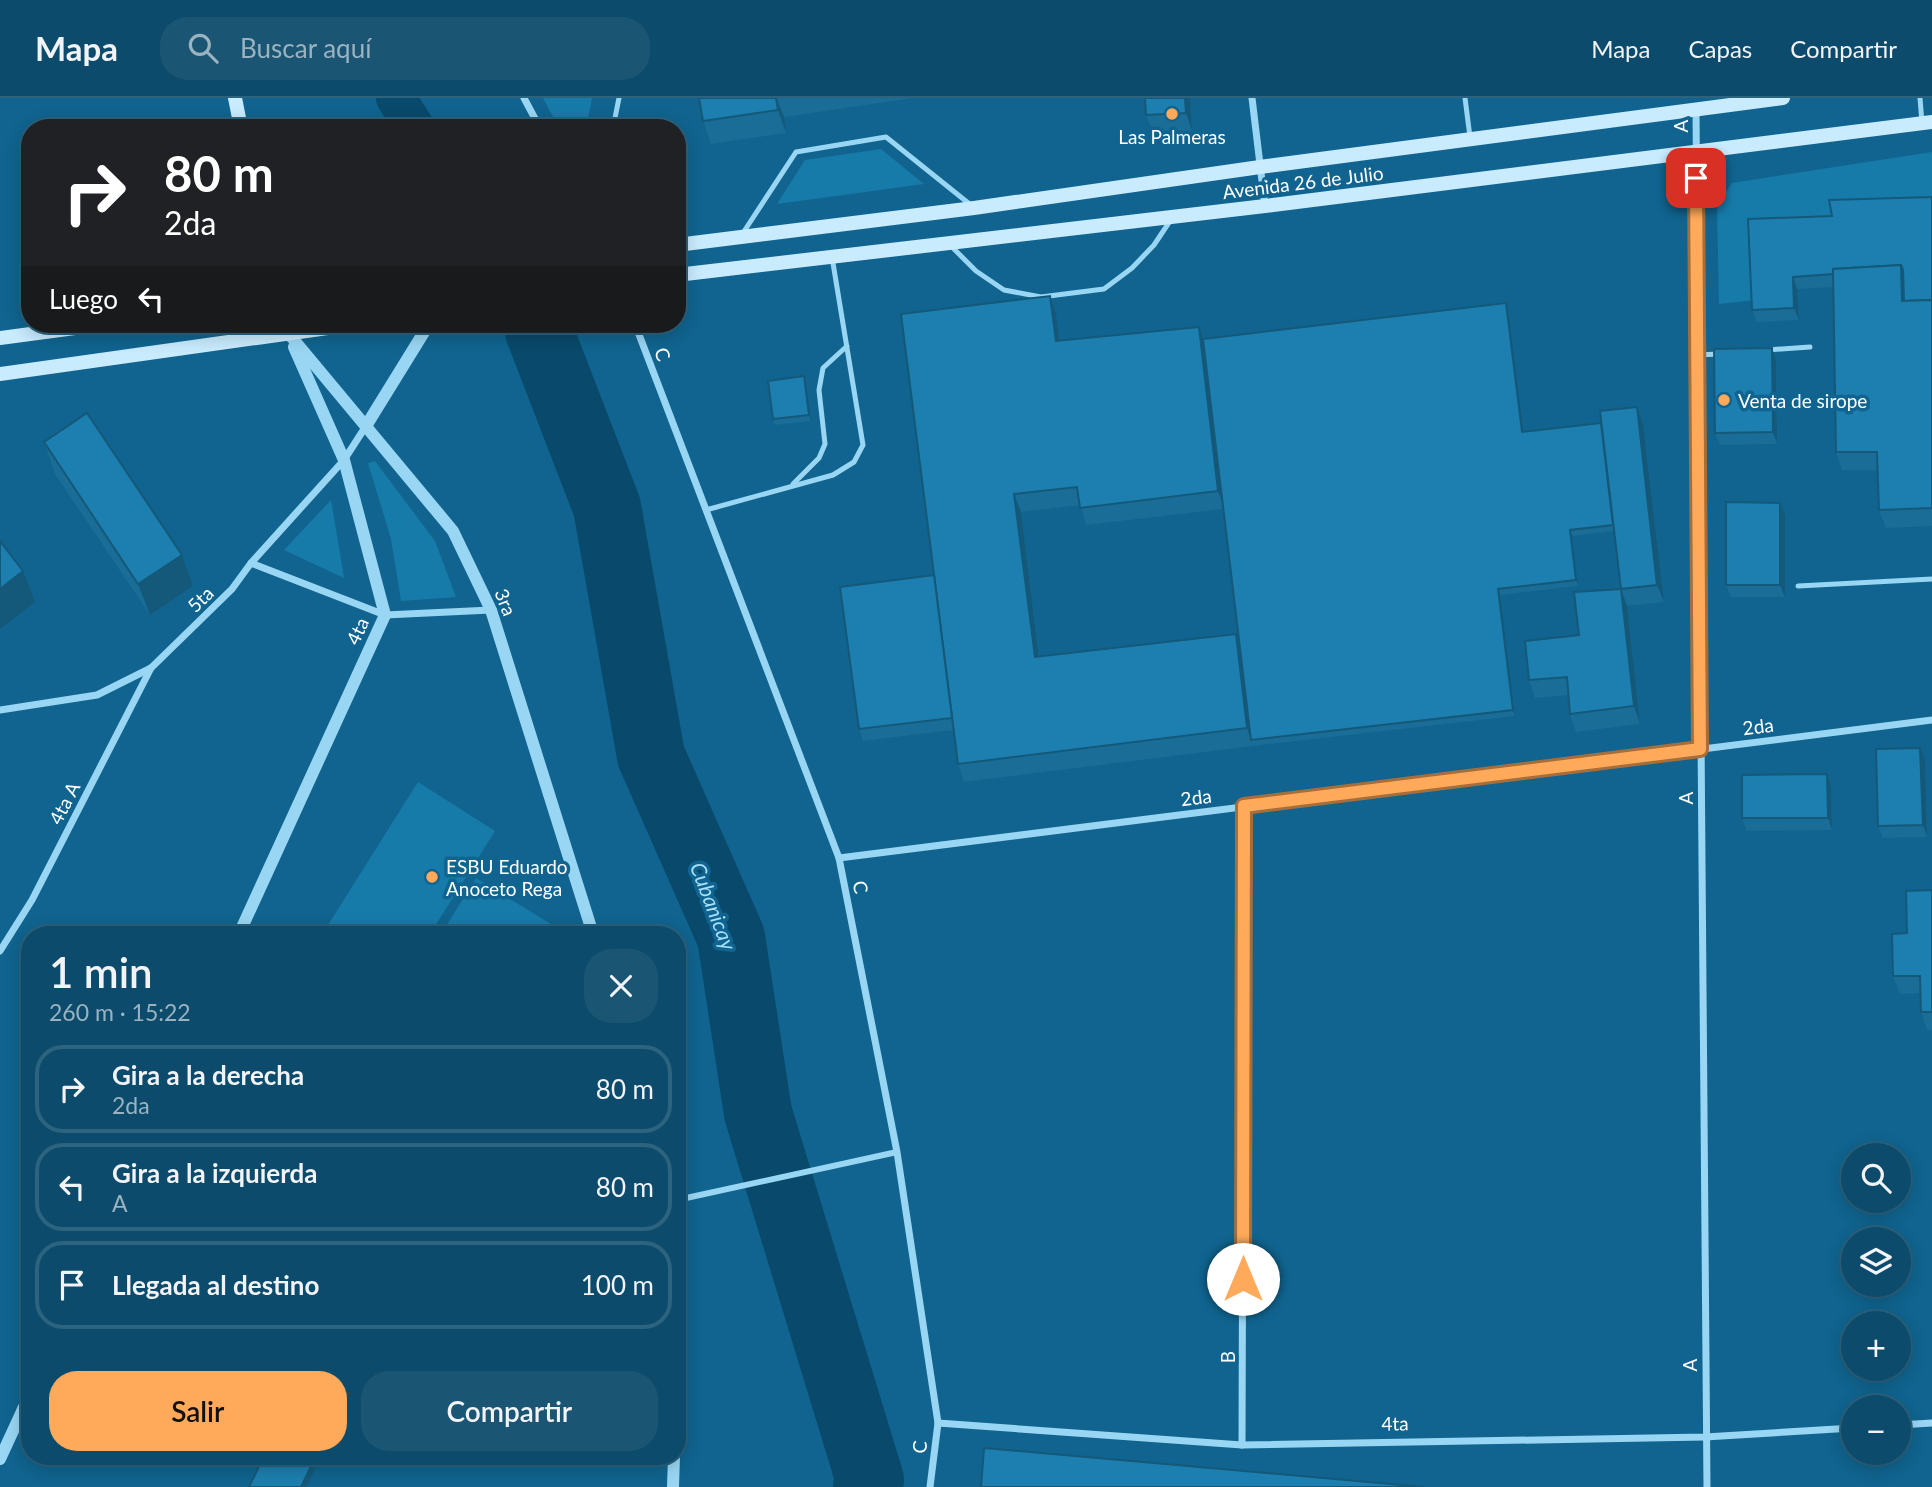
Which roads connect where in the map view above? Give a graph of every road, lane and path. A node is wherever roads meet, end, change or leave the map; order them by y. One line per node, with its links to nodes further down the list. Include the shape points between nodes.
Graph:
1 (235, 98): 9 (main road)
2 (524, 98): 10 (street)
3 (619, 98): 11 (lane)
4 (1252, 98): 15 (street)
5 (1465, 98): 13 (lane)
6 (1783, 98): 8 (main road, Avenida 26 de Julio)
7 (1920, 98): 12 (lane)
8 (1696, 110): 13 (main road, Avenida 26 de Julio); 14 (street, A)
9 (239, 119)
10 (535, 119)
11 (615, 119)
12 (1927, 122): 14 (main road, Avenida 26 de Julio)
13 (1470, 139): 15 (main road, Avenida 26 de Julio)
14 (1696, 153): 16 (main road, Avenida 26 de Julio); 35 (street, A)
15 (1260, 167): 16 (street); 17 (main road, Avenida 26 de Julio)
16 (1265, 206): 18 (main road, Avenida 26 de Julio)
17 (974, 208): 19 (main road, Avenida 26 de Julio); 19 (lane, via 886,137 796,152)
18 (1173, 217): 20 (main road, Avenida 26 de Julio); 20 (lane, via 1132,268 1104,289 1041,298 1004,290)
19 (741, 236): 21 (main road, Avenida 26 de Julio)
20 (948, 243): 22 (main road, Avenida 26 de Julio)
21 (686, 244)
22 (832, 257): 23 (main road, Avenida 26 de Julio); 31 (lane)
23 (686, 274)
24 (38, 333): 30 (main road)
25 (261, 333): 36 (main road)
26 (289, 333): 38 (street, 4ta)
27 (290, 333): 37 (street, 3ra)
28 (423, 333): 37 (street)
29 (638, 333): 40 (street, C)
30 (0, 338)
31 (847, 346): 39 (lane, via 823,368 819,390 825,444 809,470); 39 (lane, via 863,445 855,462 844,469)
32 (1810, 346): 33 (lane)
33 (1758, 351)
34 (1732, 352): 35 (lane)
35 (1698, 355): 49 (street, A)
36 (0, 374)
37 (366, 426): 38 (street, 5ta); 44 (street, 3ra, via 453,531)
38 (344, 460): 41 (street, 5ta); 45 (street, 4ta)
39 (791, 486): 40 (lane)
40 (706, 510): 51 (street, C)
41 (251, 563): 45 (street); 46 (street, 5ta, via 232,589)
42 (1932, 579): 43 (lane)
43 (1798, 586)
44 (491, 610): 45 (street); 53 (street, 3ra)
45 (385, 615): 52 (street, 4ta)
46 (151, 668): 47 (street, 5ta, via 97,695); 54 (street, 4ta A, via 32,900)
47 (0, 710)
48 (1932, 720): 49 (street, 2da)
49 (1700, 749): 50 (street, 2da); 62 (street, A)
50 (1244, 806): 51 (street, 2da); 63 (street, B)
51 (839, 858): 55 (street, C)
52 (243, 926)
53 (590, 926)
54 (0, 951)
55 (897, 1153): 56 (street); 58 (street, C)
56 (686, 1198)
57 (21, 1414): 64 (street)
58 (938, 1423): 63 (street, 4ta); 67 (street, C)
59 (1932, 1423): 60 (street)
60 (1911, 1424)
61 (1841, 1429): 62 (street, 4ta)
62 (1705, 1437): 63 (street, 4ta); 68 (street, A)
63 (1242, 1445)
64 (0, 1459)
65 (674, 1465): 66 (street)
66 (673, 1487)
67 (930, 1487)
68 (1707, 1487)

